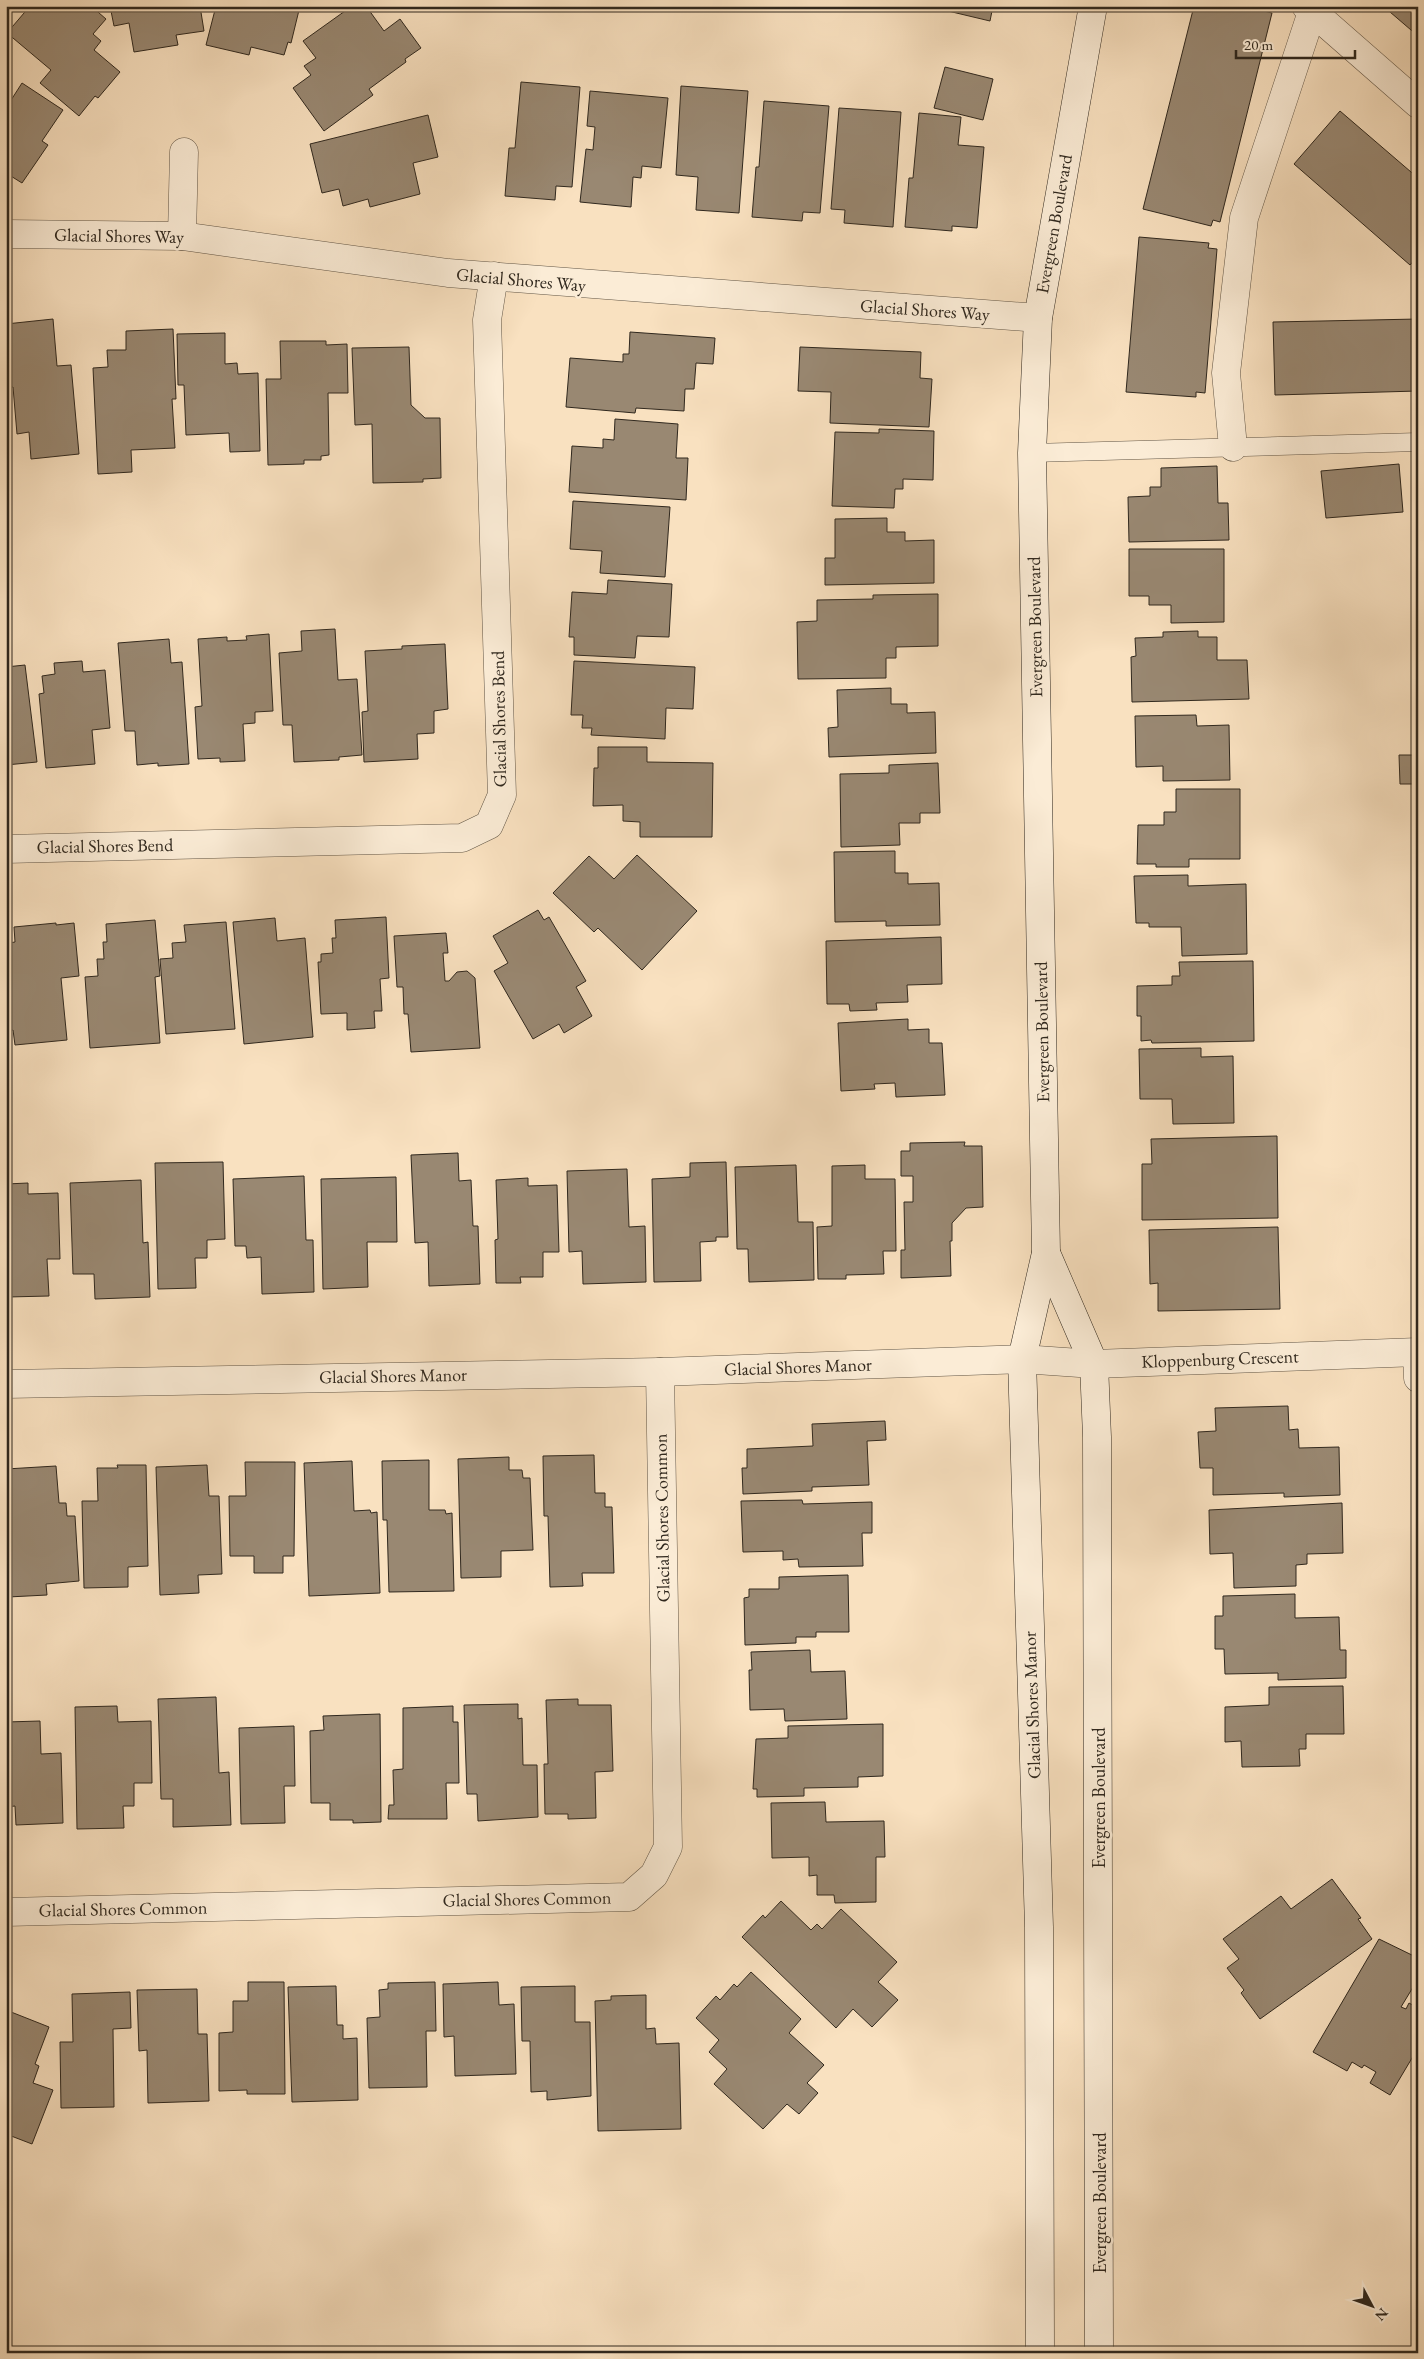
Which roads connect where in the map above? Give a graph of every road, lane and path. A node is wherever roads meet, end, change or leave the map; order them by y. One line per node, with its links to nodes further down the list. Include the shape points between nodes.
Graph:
1 (1092, 6): 8 (street, Evergreen Boulevard)
2 (1309, 9): 3 (street); 10 (street, via 1244,218 1226,372)
3 (1418, 104)
4 (184, 152): 6 (street)
5 (6, 234): 6 (street, Glacial Shores Way)
6 (182, 236): 7 (street, Glacial Shores Way, via 448,273)
7 (494, 276): 8 (street, Glacial Shores Way); 12 (street, Glacial Shores Bend, via 487,320 502,795 489,825 462,838)
8 (1038, 318): 11 (street, Evergreen Boulevard)
9 (1418, 442): 10 (lane)
10 (1233, 447): 11 (lane)
11 (1032, 452): 13 (street, Evergreen Boulevard)
12 (6, 849)
13 (1046, 1253): 14 (street, Evergreen Boulevard); 16 (street, Evergreen Boulevard)
14 (1022, 1359): 16 (street, Kloppenburg Crescent); 17 (street, Glacial Shores Manor); 20 (street, Glacial Shores Manor, via 1039,1927)
15 (1417, 1361): 16 (street, Kloppenburg Crescent)
16 (1094, 1364): 21 (street, Evergreen Boulevard, via 1097,1437)
17 (660, 1372): 18 (street, Glacial Shores Manor); 19 (street, Glacial Shores Common, via 668,1847 654,1875 629,1897)
18 (6, 1384)
19 (6, 1912)
20 (1040, 2353)
21 (1099, 2353)

